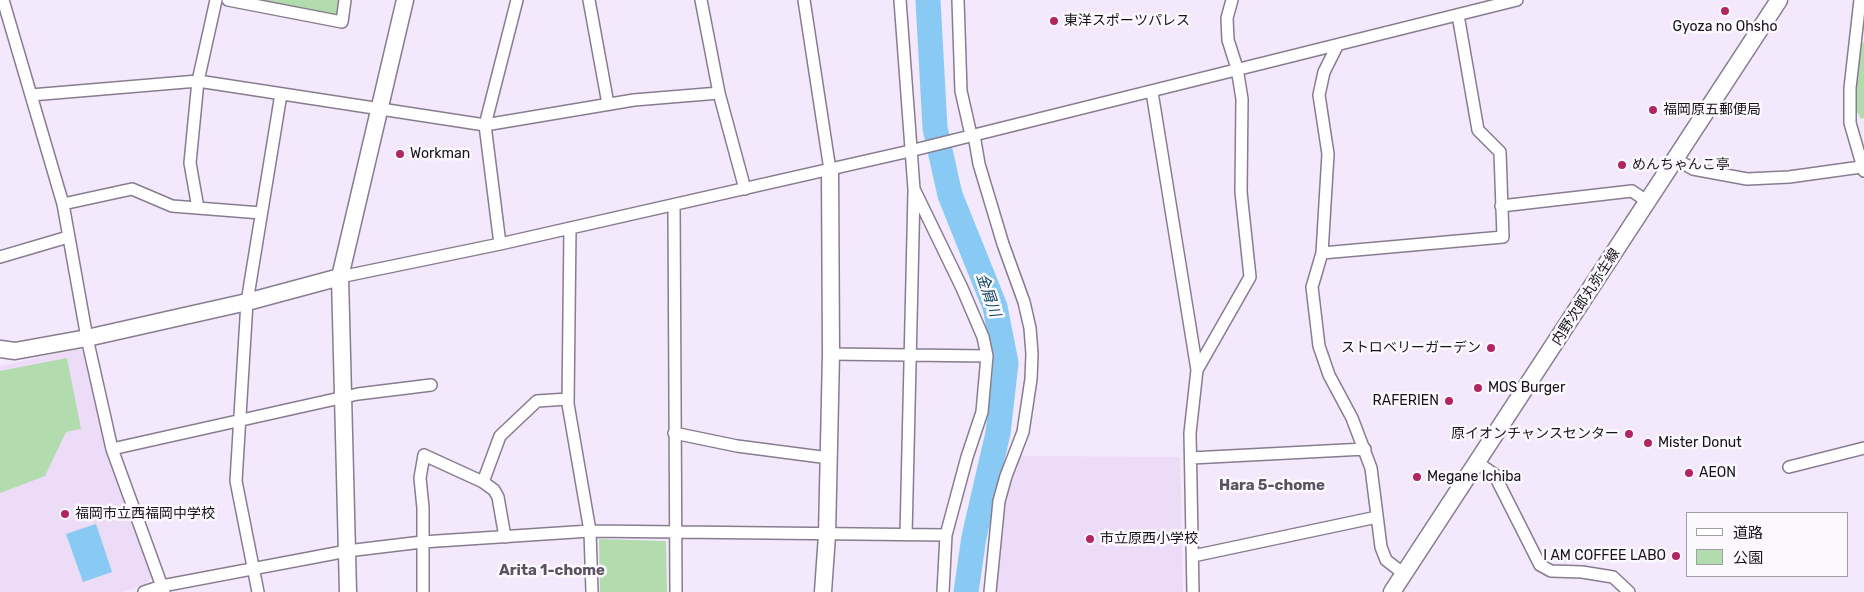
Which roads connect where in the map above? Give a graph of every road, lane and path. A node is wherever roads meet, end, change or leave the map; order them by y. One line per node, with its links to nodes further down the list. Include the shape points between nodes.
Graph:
1 (3, 0): 24 (street)
2 (216, 0): 20 (street)
3 (228, 0): 4 (street, via 342,22)
4 (345, 0)
5 (405, 0): 26 (street)
6 (517, 0): 27 (street)
7 (589, 0): 25 (street)
8 (700, 0): 22 (street)
9 (804, 0): 32 (street)
10 (900, 0): 29 (street)
11 (958, 0): 28 (street, via 961,91)
12 (1232, 0): 19 (street, via 1227,18 1228,40)
13 (1517, 0): 16 (street)
14 (1779, 0): 30 (street, 内野次郎丸弥生線)
15 (1860, 0): 17 (street)
16 (1458, 15): 18 (street); 38 (street, via 1478,130 1500,152)
17 (1860, 38): 31 (street, via 1850,88 1850,123)
18 (1337, 46): 19 (street); 44 (street, via 1324,72 1319,95 1328,154)
19 (1237, 68): 21 (street); 53 (street, via 1242,99 1241,192 1250,276)
20 (198, 81): 23 (street); 24 (street); 39 (street, via 190,163)
21 (1152, 92): 28 (street); 53 (street)
22 (719, 93): 25 (street); 33 (street)
23 (281, 94): 26 (street); 40 (street)
24 (31, 95): 36 (street)
25 (608, 104): 27 (street)
26 (380, 108): 27 (street); 46 (street)
27 (485, 125): 43 (street)
28 (972, 135): 29 (street); 88 (street, via 1003,244 1024,302 1032,354 1032,379 1023,432 999,501)
29 (910, 151): 32 (street); 34 (street)
30 (1676, 159): 31 (street, via 1693,169 1747,179); 35 (street, 内野次郎丸弥生線)
31 (1863, 169)
32 (830, 170): 33 (street); 50 (street)
33 (745, 189): 37 (street)
34 (914, 189): 51 (street); 52 (street, via 983,336)
35 (1648, 202): 38 (street, via 1632,191); 64 (street, 内野次郎丸弥生線)
36 (63, 204): 39 (street, via 132,189 172,206); 42 (street)
37 (674, 205): 41 (street); 58 (street)
38 (1500, 206): 44 (street, via 1502,237)
39 (198, 208): 40 (street)
40 (261, 213): 47 (street)
41 (570, 228): 43 (street); 56 (street)
42 (68, 238): 45 (street); 48 (street)
43 (500, 244): 46 (street)
44 (1322, 252): 61 (street, via 1312,287 1319,346 1329,375)
45 (0, 257)
46 (340, 276): 47 (street); 55 (street)
47 (247, 302): 48 (street); 57 (street)
48 (87, 338): 49 (street, via 14,351); 60 (street)
49 (0, 349)
50 (831, 354): 51 (street); 62 (street)
51 (910, 355): 52 (street); 71 (street)
52 (987, 356): 72 (street, via 982,412)
53 (1197, 370): 63 (street, via 1190,433)
54 (431, 385): 55 (street)
55 (344, 398): 57 (street); 75 (street)
56 (568, 399): 66 (street, via 537,401 500,436); 68 (street)
57 (241, 420): 60 (street); 77 (street, via 236,481)
58 (674, 433): 62 (street, via 737,446); 69 (street)
59 (1864, 448): 65 (street)
60 (112, 449): 79 (street)
61 (1365, 449): 63 (street); 67 (street, via 1371,468)
62 (829, 458): 70 (street)
63 (1191, 458): 76 (street)
64 (1478, 463): 78 (street, 内野次郎丸弥生線); 91 (street, via 1494,474 1540,565 1551,571 1613,576)
65 (1789, 467)
66 (483, 482): 73 (street, via 498,497); 74 (street, via 424,455 420,478)
67 (1377, 517): 76 (street); 78 (street, via 1386,560)
68 (590, 531): 69 (street); 73 (street); 84 (street)
69 (676, 534): 70 (street); 85 (street)
70 (828, 535): 71 (street); 86 (street)
71 (906, 535): 72 (street)
72 (946, 536): 87 (street)
73 (505, 537): 74 (street)
74 (422, 542): 75 (street); 83 (street)
75 (347, 551): 77 (street); 82 (street)
76 (1193, 556): 89 (street)
77 (253, 570): 79 (street); 81 (street)
78 (1404, 574): 90 (street, 内野次郎丸弥生線)
79 (163, 589): 80 (street)
80 (144, 592)
81 (258, 592)
82 (348, 592)
83 (423, 592)
84 (592, 592)
85 (676, 592)
86 (824, 592)
87 (943, 592)
88 (990, 592)
89 (1194, 592)
90 (1392, 592)
91 (1629, 592)

